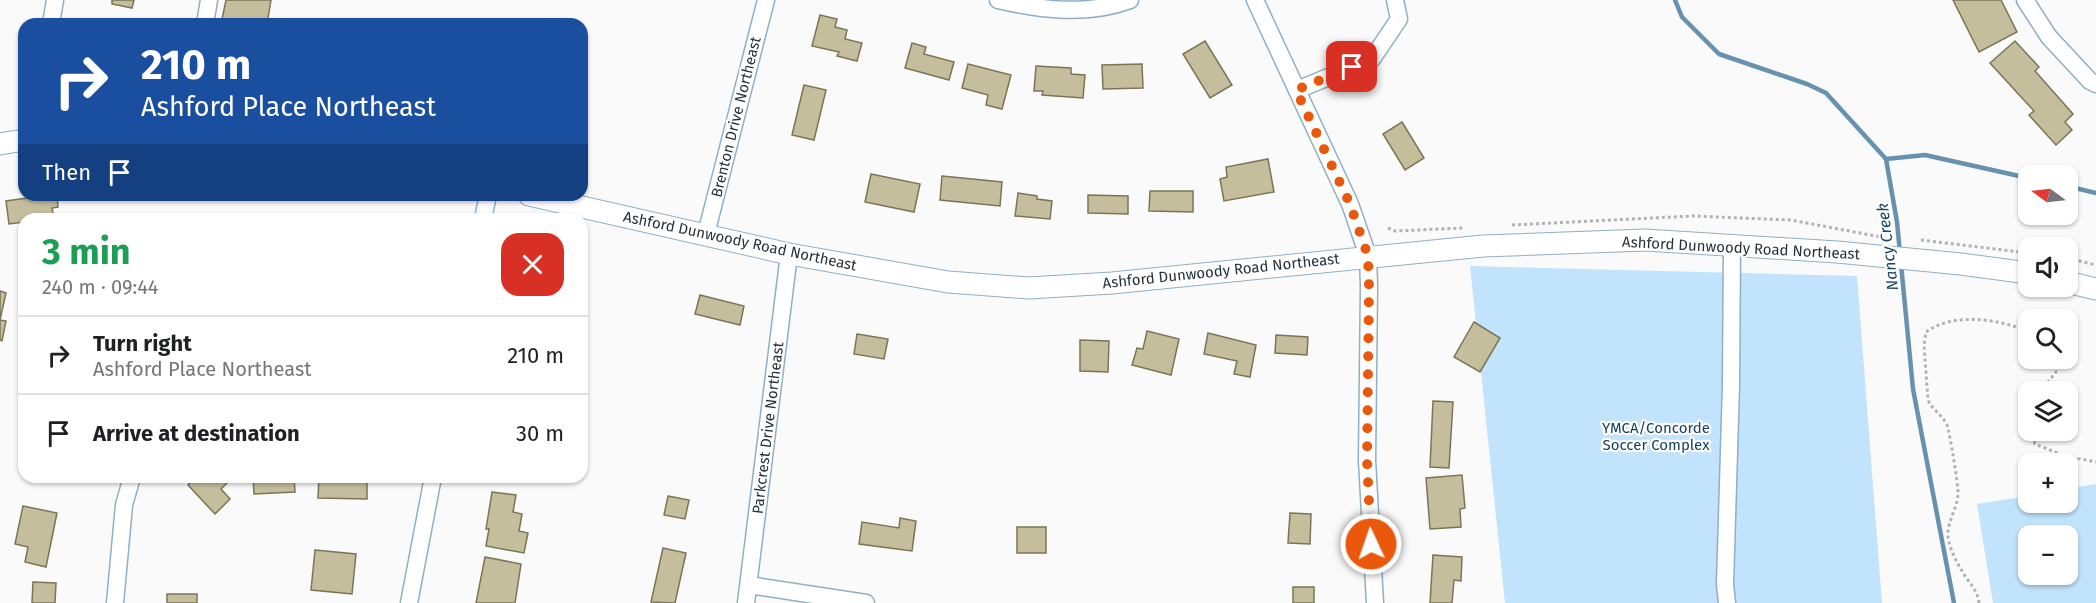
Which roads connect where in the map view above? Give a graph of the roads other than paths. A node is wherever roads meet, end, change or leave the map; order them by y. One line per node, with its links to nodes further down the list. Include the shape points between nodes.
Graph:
1 (54, 0): 9 (street)
2 (210, 0): 10 (street)
3 (766, 0): 16 (street, Brenton Drive Northeast)
4 (998, 0): 5 (street, via 1056,10 1093,9)
5 (1130, 0)
6 (1255, 0): 12 (street)
7 (1395, 0): 12 (street, via 1399,19 1372,59)
8 (2025, 0): 11 (street, via 2049,37)
9 (52, 18)
10 (206, 18)
11 (2096, 84)
12 (1296, 90): 19 (street, via 1350,204)
13 (18, 141): 14 (main road)
14 (0, 144)
15 (555, 201): 16 (main road, Ashford Dunwoody Road Northeast)
16 (706, 234): 18 (main road, Ashford Dunwoody Road Northeast)
17 (1732, 244): 19 (main road, Ashford Dunwoody Road Northeast, via 1645,240 1483,246); 20 (main road, Ashford Dunwoody Road Northeast); 31 (street)
18 (789, 254): 19 (main road, Ashford Dunwoody Road Northeast, via 948,282 1029,288); 25 (street, Parkcrest Drive Northeast)
19 (1368, 256): 30 (street, via 1367,460)
20 (2018, 272)
21 (2078, 285): 22 (main road)
22 (2096, 289)
23 (130, 483): 26 (street, via 124,505)
24 (431, 483): 27 (street)
25 (749, 585): 28 (street, Parkcrest Drive Northeast); 29 (street)
26 (115, 603)
27 (410, 603)
28 (746, 603)
29 (866, 603)
30 (1376, 603)
31 (1727, 603)

